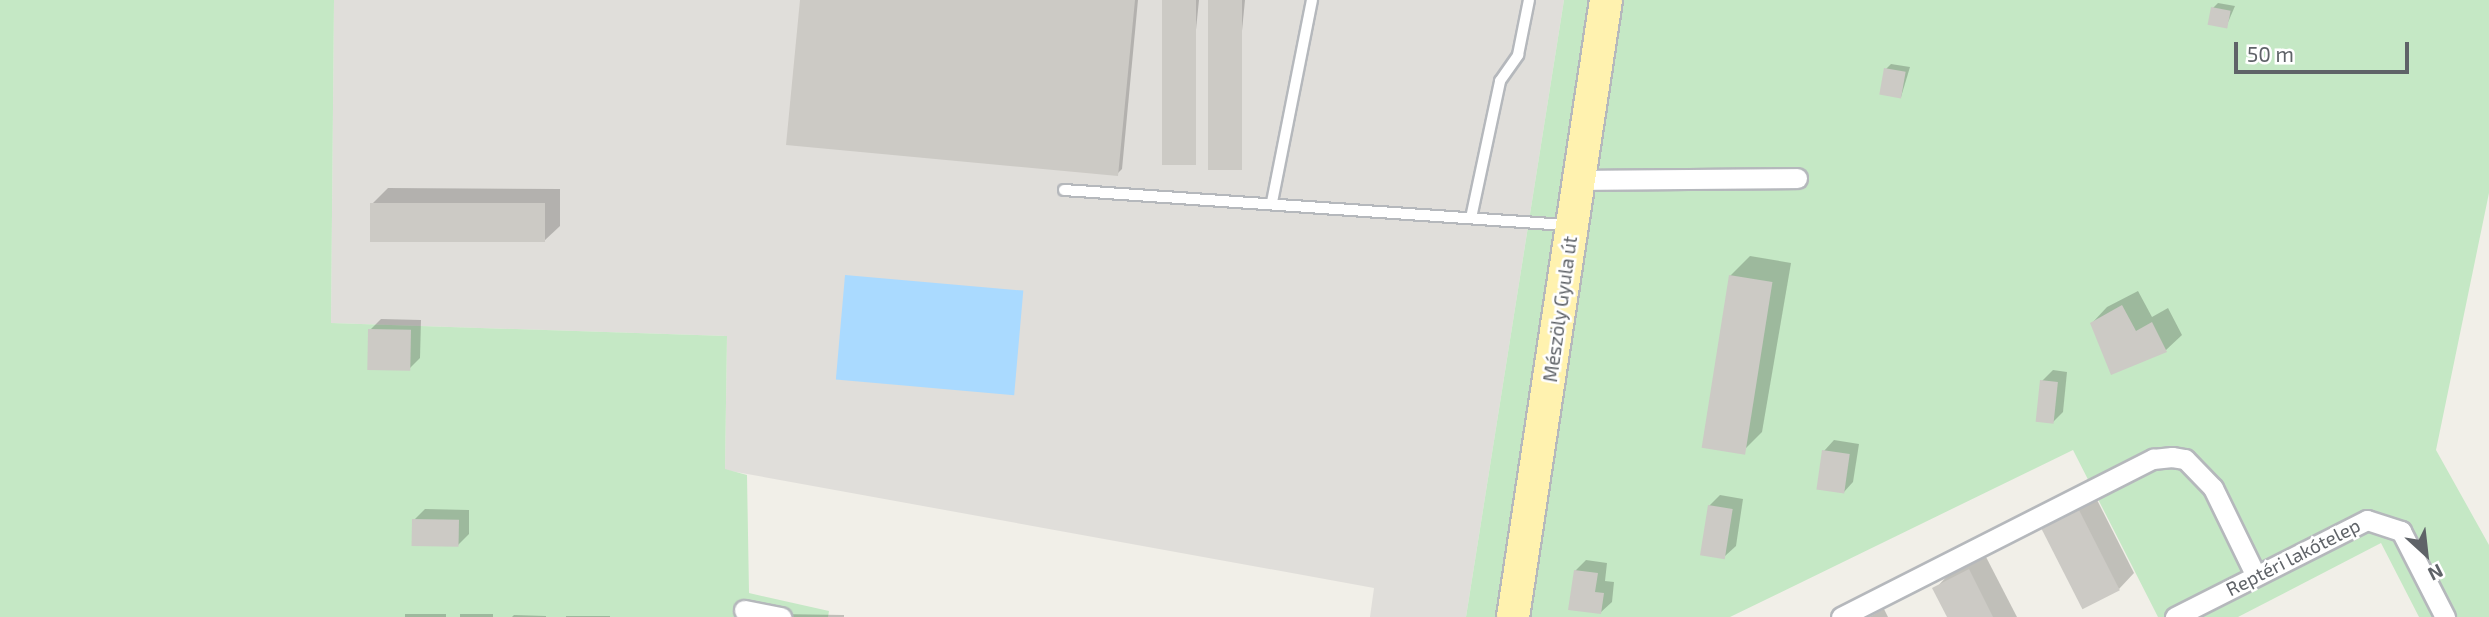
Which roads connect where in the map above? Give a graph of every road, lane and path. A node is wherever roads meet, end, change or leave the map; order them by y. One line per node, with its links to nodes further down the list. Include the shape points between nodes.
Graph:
1 (1312, 0): 7 (lane)
2 (1529, 0): 8 (lane, via 1518,55 1500,81)
3 (1606, 0): 5 (main road, Mészöly Gyula út)
4 (1797, 178): 5 (street)
5 (1580, 180): 9 (main road, Mészöly Gyula út)
6 (1064, 190): 7 (lane)
7 (1272, 202): 8 (lane)
8 (1471, 218): 9 (lane)
9 (1572, 225): 13 (main road, Mészöly Gyula út)
10 (2255, 574): 14 (street, via 2213,488 2185,459 2172,457 2153,459); 15 (street, Reptéri lakótelep); 16 (street, Reptéri lakótelep, via 2352,523 2383,522 2401,531)
11 (744, 610): 12 (street)
12 (781, 617)
13 (1513, 617)
14 (1841, 617)
15 (2175, 617)
16 (2445, 617)

